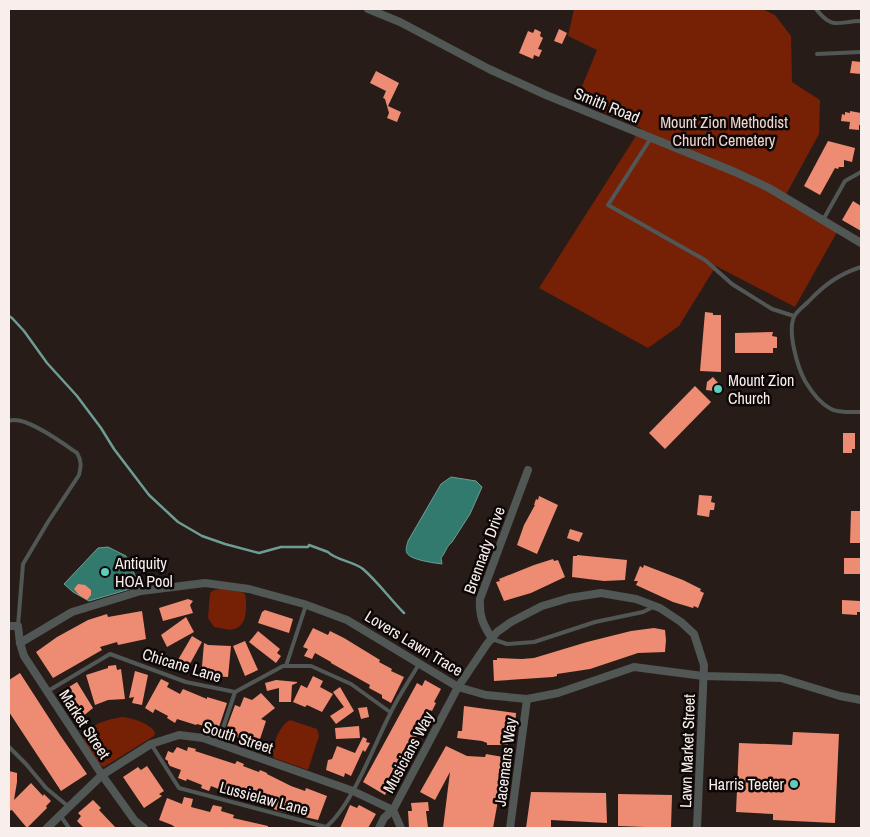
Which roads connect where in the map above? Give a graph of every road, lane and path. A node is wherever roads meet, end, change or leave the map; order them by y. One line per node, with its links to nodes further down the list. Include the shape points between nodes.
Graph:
1 (368, 9): 6 (street, Smith Road, via 538,91)
2 (816, 9): 3 (lane, via 824,20 846,24)
3 (861, 21)
4 (861, 52): 5 (lane)
5 (817, 54)
6 (651, 138): 8 (street, Smith Road, via 769,188); 11 (lane, via 608,205 705,260 732,284 772,309)
7 (861, 172): 8 (lane, via 845,181)
8 (823, 220): 9 (street, Smith Road)
9 (861, 243)
10 (861, 267): 11 (lane, via 845,272 822,287)
11 (794, 316): 12 (lane, via 792,344 805,382 832,410)
12 (861, 412)
13 (9, 422): 18 (lane, via 20,420 33,426 77,453 81,459 79,476 23,564)
14 (528, 470): 19 (street, Brennady Drive, via 480,600 479,612)
15 (306, 605): 20 (street, Lovers Lawn Trace, via 249,589 205,584 140,591 72,612); 21 (street, Lovers Lawn Trace, via 348,620); 22 (lane)
16 (655, 606): 19 (lane, via 534,642 507,644); 19 (street, Musicians Way, via 602,593 570,598 542,606 511,622); 23 (street, Lawn Market Street, via 694,634 704,665)
17 (9, 626): 18 (street)
18 (18, 626): 20 (street, Market Street)
19 (492, 639): 24 (street, Musicians Way)
20 (20, 643): 25 (street, Market Street, via 24,656)
21 (419, 664): 24 (street, Lovers Lawn Trace); 29 (lane, Lussielaw Lane)
22 (286, 666): 26 (lane, Chicane Lane); 29 (lane, Chicane Lane, via 311,666 351,684)
23 (703, 676): 27 (street, Lovers Lawn Trace, via 634,667 558,693); 28 (street, Lovers Lawn Trace, via 781,678); 44 (street, Lawn Market Street)
24 (458, 687): 27 (street, Lovers Lawn Trace, via 486,695); 36 (street, Musicians Way)
25 (48, 692): 26 (lane, Chicane Lane, via 110,654 186,682); 33 (street, Market Street)
26 (236, 692): 30 (lane)
27 (526, 699): 43 (street, Jacemans Way)
28 (861, 700)
29 (390, 712): 34 (lane, Lussielaw Lane)
30 (218, 743): 31 (street, South Street, via 179,735); 34 (street, South Street)
31 (151, 744): 33 (street, South Street); 34 (lane, Lussielaw Lane, via 179,788 326,827 333,822)
32 (9, 747): 35 (lane, via 46,788)
33 (102, 775): 35 (street, South Street); 40 (street, Market Street, via 135,821)
34 (352, 791): 36 (street, South Street)
35 (69, 807): 37 (street, South Street)
36 (393, 810): 41 (street, Musicians Way); 42 (street)
37 (60, 815): 38 (street, South Street); 39 (lane)
38 (47, 828)
39 (69, 828)
40 (144, 828)
41 (379, 828)
42 (401, 828)
43 (510, 828)
44 (697, 828)

